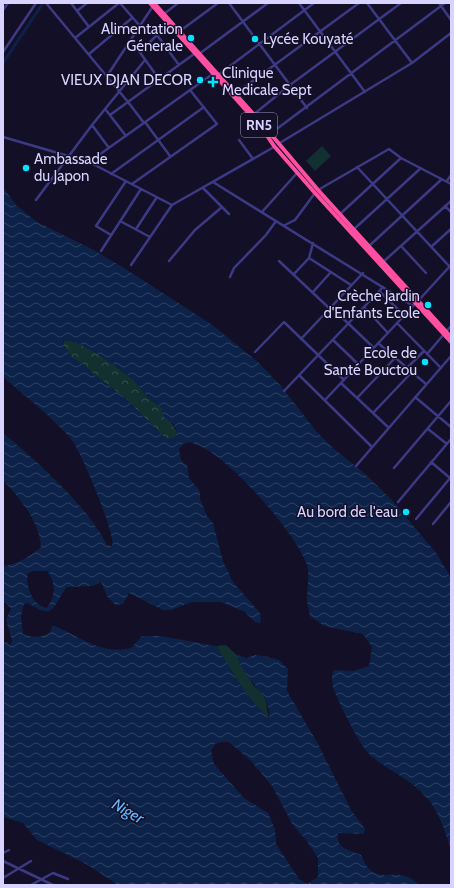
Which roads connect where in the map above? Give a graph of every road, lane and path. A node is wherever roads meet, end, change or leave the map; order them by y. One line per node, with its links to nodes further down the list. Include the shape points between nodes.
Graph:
1 (8, 3): 20 (street)
2 (36, 3): 39 (street)
3 (46, 3): 35 (street)
4 (71, 3): 22 (street)
5 (88, 3): 22 (street)
6 (120, 3): 24 (street); 30 (street)
7 (178, 3): 23 (street)
8 (218, 3): 31 (street)
9 (229, 3): 27 (street)
10 (268, 3): 27 (street)
11 (299, 3): 21 (street)
12 (314, 3): 21 (street)
13 (359, 3): 32 (street)
14 (367, 3): 25 (street)
15 (401, 3): 25 (street)
16 (439, 3): 19 (street)
17 (445, 3): 19 (street)
18 (152, 4): 23 (highway, RN5); 28 (highway, RN5); 29 (street)
19 (441, 6): 26 (street); 37 (street)
20 (3, 10)
21 (304, 10): 32 (street); 38 (street)
22 (77, 11): 30 (street)
23 (164, 14): 31 (highway, RN5)
24 (132, 18): 29 (street); 42 (street)
25 (379, 19): 37 (street); 41 (street)
26 (451, 20)
27 (243, 22): 38 (street); 43 (street)
28 (168, 24): 34 (street); 43 (highway, RN5)
29 (140, 26): 36 (street)
30 (89, 27): 35 (street)
31 (179, 31): 43 (highway, RN5)
32 (320, 32): 41 (street); 47 (street)
33 (451, 33): 45 (street)
34 (157, 35): 40 (street); 46 (street)
35 (75, 38): 42 (street)
36 (131, 40): 40 (street); 50 (street)
37 (395, 41): 45 (street); 49 (street)
38 (259, 43): 47 (street); 48 (street)
39 (3, 52)
40 (140, 52): 44 (street)
41 (335, 52): 49 (street); 52 (street)
42 (89, 54): 50 (street)
43 (197, 55): 46 (street); 48 (highway, RN5)
44 (145, 60): 51 (street); 54 (street)
45 (412, 63): 55 (street)
46 (179, 65): 51 (street)
47 (275, 65): 52 (street); 56 (street)
48 (215, 74): 53 (street); 56 (highway, RN5); 62 (highway, RN5)
49 (352, 74): 55 (street); 59 (street)
50 (107, 76): 54 (street)
51 (159, 80): 57 (street)
52 (290, 85): 59 (street); 62 (street)
53 (190, 90): 58 (street); 63 (street)
54 (120, 92): 57 (street); 60 (street)
55 (365, 92): 70 (street)
56 (235, 94): 62 (highway, RN5)
57 (128, 102): 61 (street); 63 (street)
58 (204, 106): 68 (street); 73 (street, via 217,124)
59 (307, 108): 65 (street)
60 (106, 110): 61 (street); 64 (street)
61 (110, 115): 66 (street)
62 (252, 115): 65 (highway, RN5); 70 (highway, RN5)
63 (145, 123): 66 (street); 68 (street)
64 (92, 125): 71 (street); 72 (street)
65 (270, 134): 70 (highway, RN5)
66 (126, 136): 71 (street)
67 (3, 137): 72 (street)
68 (158, 140): 73 (street); 80 (street)
69 (239, 140): 74 (street)
70 (276, 146): 74 (street); 79 (highway, RN5); 91 (highway, RN5)
71 (109, 148): 76 (street)
72 (69, 156): 76 (street); 94 (street)
73 (170, 156): 86 (street)
74 (253, 158): 85 (street)
75 (401, 158): 77 (street, via 389,149); 78 (street); 87 (street)
76 (89, 162): 80 (street)
77 (357, 167): 87 (street); 91 (street)
78 (421, 168): 82 (street); 93 (street)
79 (297, 173): 91 (highway, RN5); 99 (street)
80 (112, 174): 83 (street)
81 (451, 175): 84 (street)
82 (442, 179): 84 (street); 103 (street)
83 (126, 181): 86 (street); 111 (street, via 96,226)
84 (446, 181): 88 (street)
85 (213, 182): 89 (street); 99 (street)
86 (132, 184): 90 (street)
87 (372, 184): 93 (street); 102 (street)
88 (451, 184)
89 (203, 188): 96 (street); 98 (street)
90 (141, 189): 92 (street); 105 (street)
91 (316, 192): 102 (highway, RN5); 106 (street, via 295,220); 116 (highway, RN5)
92 (157, 197): 96 (street); 107 (street)
93 (387, 199): 103 (street); 109 (street)
94 (36, 200)
95 (451, 201): 97 (street)
96 (172, 205): 112 (street)
97 (445, 206): 100 (street); 110 (street)
98 (222, 207): 101 (street); 119 (street, via 194,230)
99 (262, 212): 104 (street)
100 (451, 212)
101 (229, 214)
102 (339, 214): 109 (highway, RN5)
103 (402, 216): 110 (street); 116 (street)
104 (276, 220): 106 (street); 128 (street, via 266,235 234,268)
105 (120, 221): 107 (street); 111 (street)
106 (284, 225): 113 (street)
107 (136, 229): 112 (street)
108 (451, 229): 115 (street)
109 (353, 230): 116 (highway, RN5)
110 (417, 232): 114 (street); 115 (street)
111 (111, 235): 117 (street)
112 (150, 237): 122 (street)
113 (313, 243): 118 (street); 125 (street)
114 (402, 246): 121 (street); 126 (street)
115 (431, 247): 123 (street)
116 (367, 248): 121 (highway, RN5); 133 (highway, RN5)
117 (101, 251)
118 (309, 258): 124 (street); 127 (street)
119 (169, 261)
120 (279, 261): 127 (street)
121 (383, 263): 133 (highway, RN5)
122 (131, 265)
123 (450, 266): 133 (street)
124 (331, 272): 129 (street); 132 (street)
125 (363, 273): 129 (street); 130 (street)
126 (426, 273)
127 (294, 274): 132 (street)
128 (230, 277)
129 (351, 285): 135 (street)
130 (383, 287): 131 (street); 133 (street)
131 (379, 291): 134 (street); 136 (street)
132 (313, 292): 135 (street)
133 (415, 304): 136 (street); 141 (highway, RN5)
134 (364, 307): 138 (street); 140 (street)
135 (330, 308): 138 (street); 143 (street)
136 (404, 315): 137 (street)
137 (397, 323): 140 (street); 148 (street)
138 (348, 324): 144 (street); 147 (street)
139 (451, 326): 141 (street)
140 (388, 333): 146 (street)
141 (445, 334): 142 (highway, RN5); 145 (highway, RN5); 150 (street)
142 (451, 337)
143 (301, 339): 149 (street, via 284,322); 151 (street)
144 (333, 340): 151 (street); 154 (street)
145 (451, 342)
146 (378, 343): 147 (street); 153 (street)
147 (374, 348): 154 (street)
148 (424, 351): 150 (street); 155 (street)
149 (255, 352)
150 (427, 354): 156 (street)
151 (318, 355): 158 (street); 159 (street)
152 (451, 356): 156 (street)
153 (395, 358): 155 (street); 164 (street)
154 (358, 364): 159 (street)
155 (407, 368): 157 (street)
156 (441, 368): 161 (street)
157 (412, 372): 161 (street); 167 (street)
158 (299, 375): 162 (street); 165 (street)
159 (344, 380): 160 (street)
160 (342, 383): 164 (street); 165 (street)
161 (426, 384): 163 (street)
162 (284, 391)
163 (415, 397): 168 (street); 170 (street)
164 (357, 398): 167 (street)
165 (325, 400): 174 (street)
166 (451, 401): 168 (street)
167 (373, 412): 170 (street)
168 (438, 416): 169 (street); 171 (street)
169 (451, 427)
170 (389, 428): 174 (street)
171 (428, 428): 173 (street); 177 (street)
172 (451, 439): 173 (street)
173 (447, 444): 175 (street)
174 (372, 447): 176 (street)
175 (431, 462): 178 (street); 179 (street)
176 (356, 466)
177 (394, 468)
178 (451, 477): 181 (street)
179 (398, 502)
180 (451, 502): 182 (street)
181 (416, 519)
182 (433, 524)
183 (8, 850): 184 (street)
184 (3, 853)
185 (3, 861): 187 (street)
186 (31, 861): 187 (street)
187 (19, 868): 188 (street); 189 (street)
188 (3, 878)
189 (42, 878): 190 (street, via 53,873); 191 (street); 192 (street)
190 (68, 880)
191 (31, 885)
192 (53, 885)

